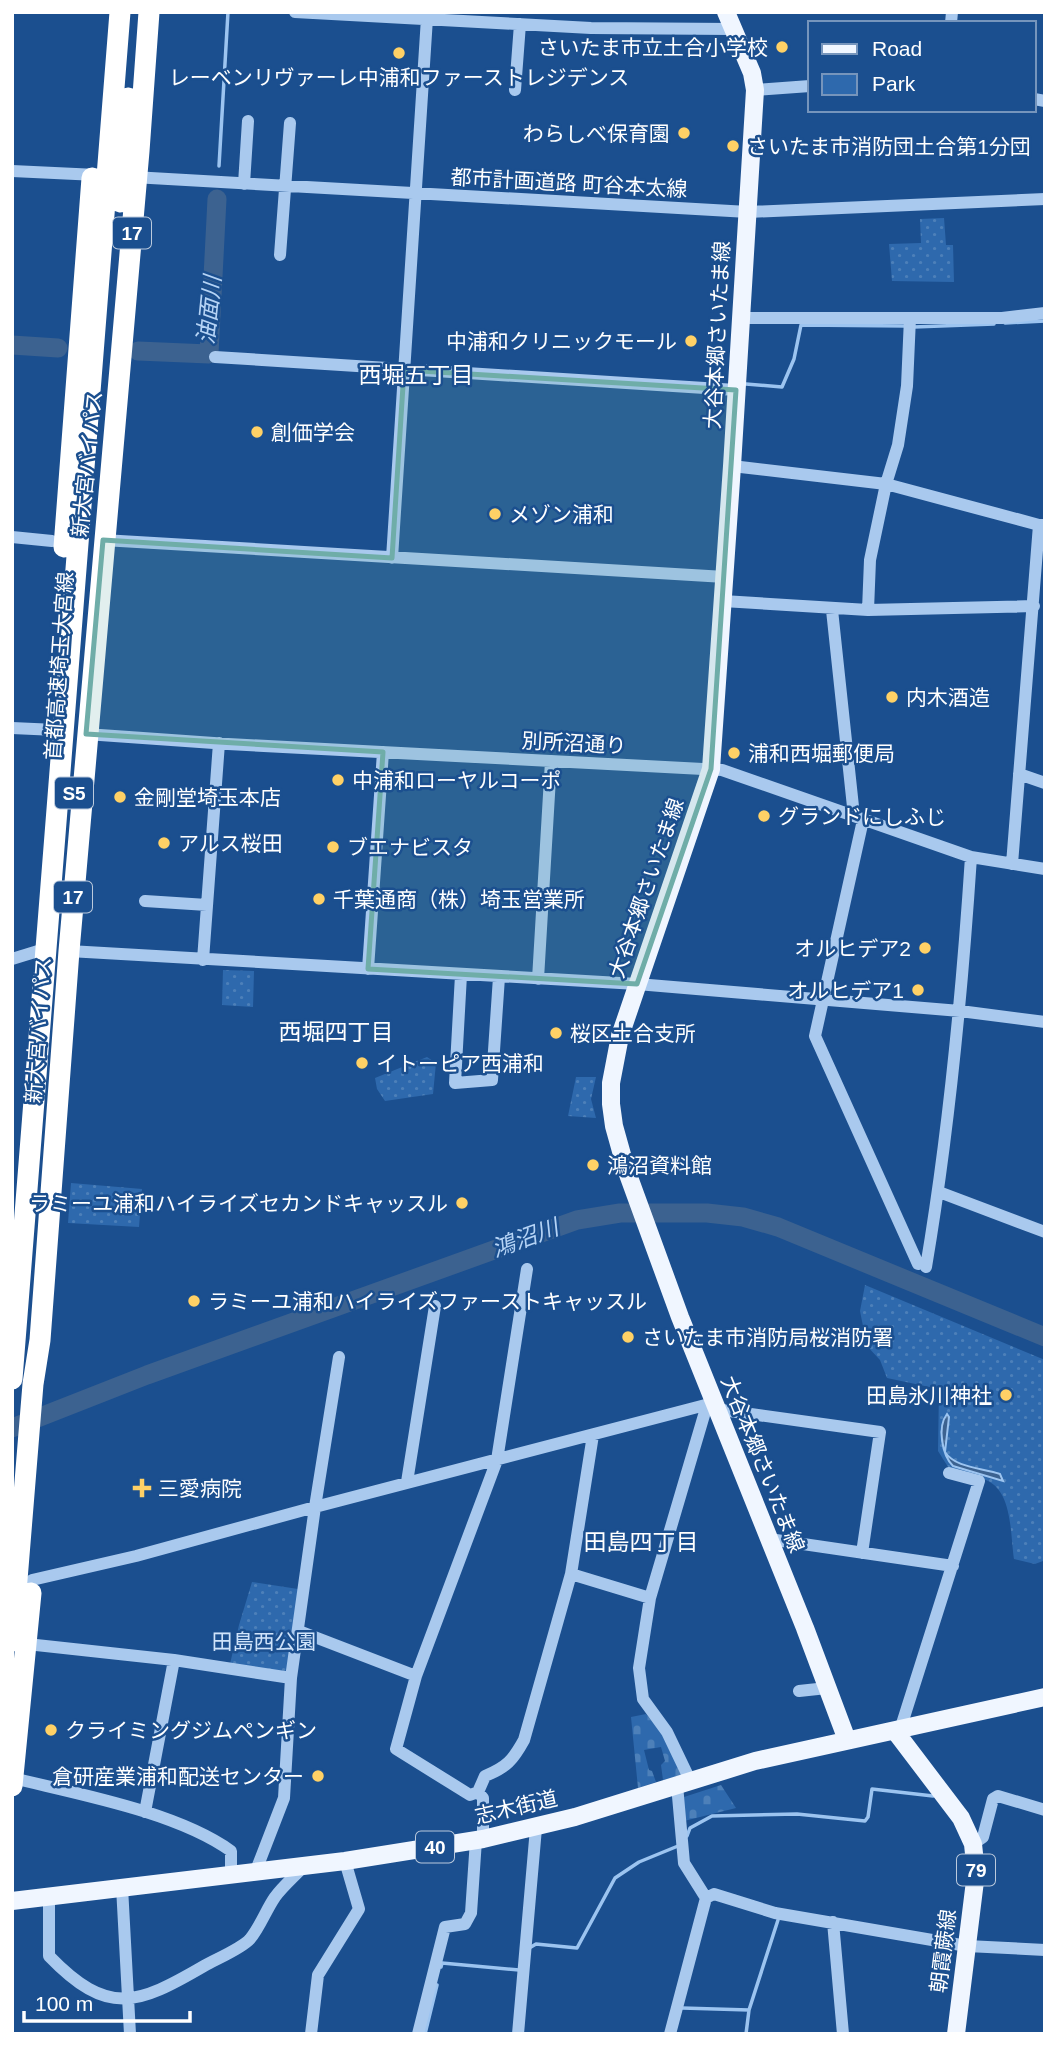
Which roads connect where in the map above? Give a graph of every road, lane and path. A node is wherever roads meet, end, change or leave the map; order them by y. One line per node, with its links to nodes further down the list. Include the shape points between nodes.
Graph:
1 (106, 12): 18 (highway, 新大宮バイパス / 17)
2 (120, 12): 78 (highway, 首都高速埼玉大宮線 / S5)
3 (135, 12): 90 (highway, 首都高速埼玉大宮線 / S5)
4 (149, 12): 18 (highway, via 138,83 116,132)
5 (295, 12): 7 (street)
6 (547, 12): 11 (street)
7 (408, 15): 8 (street)
8 (427, 18): 10 (street); 21 (street)
9 (729, 20): 11 (street, via 614,29); 14 (main road, 大谷本郷さいたま線, via 752,73)
10 (520, 24): 11 (street); 13 (street)
11 (546, 26)
12 (808, 86): 14 (street)
13 (514, 90)
14 (754, 90): 23 (main road, 大谷本郷さいたま線)
15 (248, 121): 19 (street)
16 (290, 123): 20 (street)
17 (12, 171): 18 (street, 都市計画道路 町谷本太線)
18 (114, 176): 19 (street, 都市計画道路 町谷本太線); 31 (highway, 新大宮バイパス / 17, via 105,259 80,329); 32 (highway, 新大宮バイパス / 17)
19 (244, 184): 20 (street, 都市計画道路 町谷本太線)
20 (285, 186): 21 (street, 都市計画道路 町谷本太線); 24 (street)
21 (414, 193): 23 (street, 都市計画道路 町谷本太線); 29 (street)
22 (1045, 199): 23 (street, 都市計画道路 町谷本太線)
23 (748, 212): 26 (main road, 大谷本郷さいたま線)
24 (280, 255)
25 (1045, 313): 27 (street)
26 (741, 318): 27 (street); 30 (main road, 大谷本郷さいたま線)
27 (910, 323): 34 (street, via 900,433)
28 (215, 357): 29 (street)
29 (404, 370): 30 (street); 39 (street)
30 (736, 390): 33 (main road, 大谷本郷さいたま線)
31 (70, 451): 32 (highway); 46 (highway, 新大宮バイパス / 17)
32 (113, 454): 37 (highway, 新大宮バイパス / 17)
33 (732, 466): 34 (street); 40 (main road, 大谷本郷さいたま線)
34 (886, 484): 35 (street); 44 (street, via 870,560)
35 (1042, 525): 42 (street)
36 (12, 537): 38 (street)
37 (103, 540): 39 (street); 47 (highway, 新大宮バイパス / 17)
38 (52, 541)
39 (392, 558): 40 (street)
40 (724, 577): 41 (main road, 大谷本郷さいたま線)
41 (723, 601): 43 (street); 51 (main road, 大谷本郷さいたま線)
42 (1034, 606): 44 (street); 52 (street)
43 (832, 610): 44 (street); 54 (street)
44 (868, 610)
45 (12, 727): 46 (street)
46 (56, 730): 60 (highway, 新大宮バイパス / 17)
47 (86, 734): 48 (street, 別所沼通り); 61 (highway, 新大宮バイパス / 17)
48 (219, 743): 49 (street, 別所沼通り); 59 (street)
49 (383, 752): 50 (street, 別所沼通り); 64 (street)
50 (551, 761): 51 (street, 別所沼通り); 67 (street)
51 (711, 769): 54 (street, 別所沼通り); 68 (main road, 大谷本郷さいたま線)
52 (1018, 774): 53 (street); 56 (street)
53 (1045, 783)
54 (859, 818): 55 (street, 別所沼通り); 69 (street)
55 (971, 857): 56 (street, 別所沼通り); 70 (street)
56 (1012, 864): 57 (street, 別所沼通り)
57 (1045, 869)
58 (145, 901): 59 (street)
59 (207, 905): 63 (street)
60 (38, 951): 62 (street); 75 (highway, 新大宮バイパス / 17)
61 (69, 951): 63 (street); 81 (highway, 新大宮バイパス / 17, via 40,1340 45,1364)
62 (12, 959)
63 (203, 960): 64 (street)
64 (368, 970): 65 (street)
65 (461, 975): 66 (street); 66 (street, via 455,1083 492,1080)
66 (499, 977): 67 (street)
67 (538, 979): 68 (street)
68 (636, 984): 69 (street); 79 (main road, 大谷本郷さいたま線, via 611,1083 614,1126)
69 (823, 999): 70 (street); 72 (street, via 815,1035 922,1266)
70 (960, 1011): 71 (street); 72 (street)
71 (1045, 1022)
72 (939, 1192): 73 (street)
73 (1045, 1232)
74 (527, 1269): 82 (street)
75 (12, 1275)
76 (435, 1306): 84 (street)
77 (339, 1357): 85 (street)
78 (12, 1379)
79 (712, 1406): 80 (street); 86 (main road, 大谷本郷さいたま線); 87 (street, via 880,1433); 91 (street)
80 (593, 1435): 82 (street); 89 (street)
81 (35, 1439): 90 (highway, 新大宮バイパス / 17); 93 (highway, 新大宮バイパス / 17)
82 (497, 1460): 84 (street); 95 (street)
83 (949, 1473): 88 (street, via 979,1481)
84 (407, 1482): 85 (street)
85 (315, 1507): 90 (street, via 136,1556); 92 (street)
86 (769, 1539): 87 (street); 97 (main road, 大谷本郷さいたま線)
87 (862, 1553): 88 (street)
88 (953, 1566): 100 (street)
89 (571, 1574): 91 (street); 105 (street, via 524,1740 503,1769 485,1776)
90 (22, 1577): 93 (highway, 新大宮バイパス / 17)
91 (650, 1598): 103 (street, via 639,1668 643,1699 667,1732)
92 (299, 1631): 95 (street); 96 (street)
93 (20, 1643): 94 (street); 102 (highway, 新大宮バイパス / 17)
94 (174, 1660): 96 (street); 107 (street)
95 (416, 1676): 105 (street, via 396,1749 470,1795)
96 (291, 1678): 113 (street, via 284,1798)
97 (827, 1688): 98 (street); 101 (main road, 大谷本郷さいたま線)
98 (799, 1691)
99 (1045, 1697): 100 (main road, 40)
100 (898, 1730): 101 (main road, 志木街道 / 40); 110 (main road, 朝霞蕨線 / 79, via 961,1818)
101 (847, 1740): 103 (main road, 志木街道 / 40)
102 (13, 1778): 104 (highway, 新大宮バイパス / 17); 107 (street)
103 (683, 1782): 108 (main road, 志木街道 / 40); 117 (street, via 684,1863)
104 (12, 1786)
105 (478, 1792): 109 (street, via 483,1798)
106 (1045, 1810): 110 (street, via 998,1796 993,1799 983,1837)
107 (145, 1812): 114 (street, via 215,1839 231,1851)
108 (536, 1828): 109 (main road, 志木街道 / 40); 126 (street)
109 (480, 1840): 111 (main road, 志木街道 / 40); 125 (street, via 471,1913 465,1924 445,1927)
110 (973, 1844): 120 (main road, 朝霞蕨線 / 79, via 976,1873)
111 (345, 1861): 112 (main road, 志木街道 / 40); 124 (street, via 359,1909 318,1975)
112 (304, 1866): 113 (main road, 志木街道 / 40); 122 (street, via 276,1895 249,1940 163,1990)
113 (255, 1873): 114 (main road, 志木街道 / 40)
114 (231, 1876): 115 (main road, 志木街道 / 40)
115 (122, 1887): 116 (main road, 志木街道 / 40); 122 (street)
116 (49, 1896): 118 (main road, 志木街道 / 40); 122 (street, via 49,1956 68,1976 95,1993)
117 (706, 1898): 119 (street, via 714,1894 775,1913); 127 (street)
118 (12, 1901)
119 (833, 1922): 120 (street); 128 (street)
120 (967, 1946): 121 (street); 129 (main road, 朝霞蕨線 / 79)
121 (1045, 1950)
122 (130, 1999): 123 (street)
123 (130, 2034)
124 (311, 2034)
125 (418, 2034)
126 (518, 2034)
127 (670, 2034)
128 (843, 2034)
129 (956, 2034)

